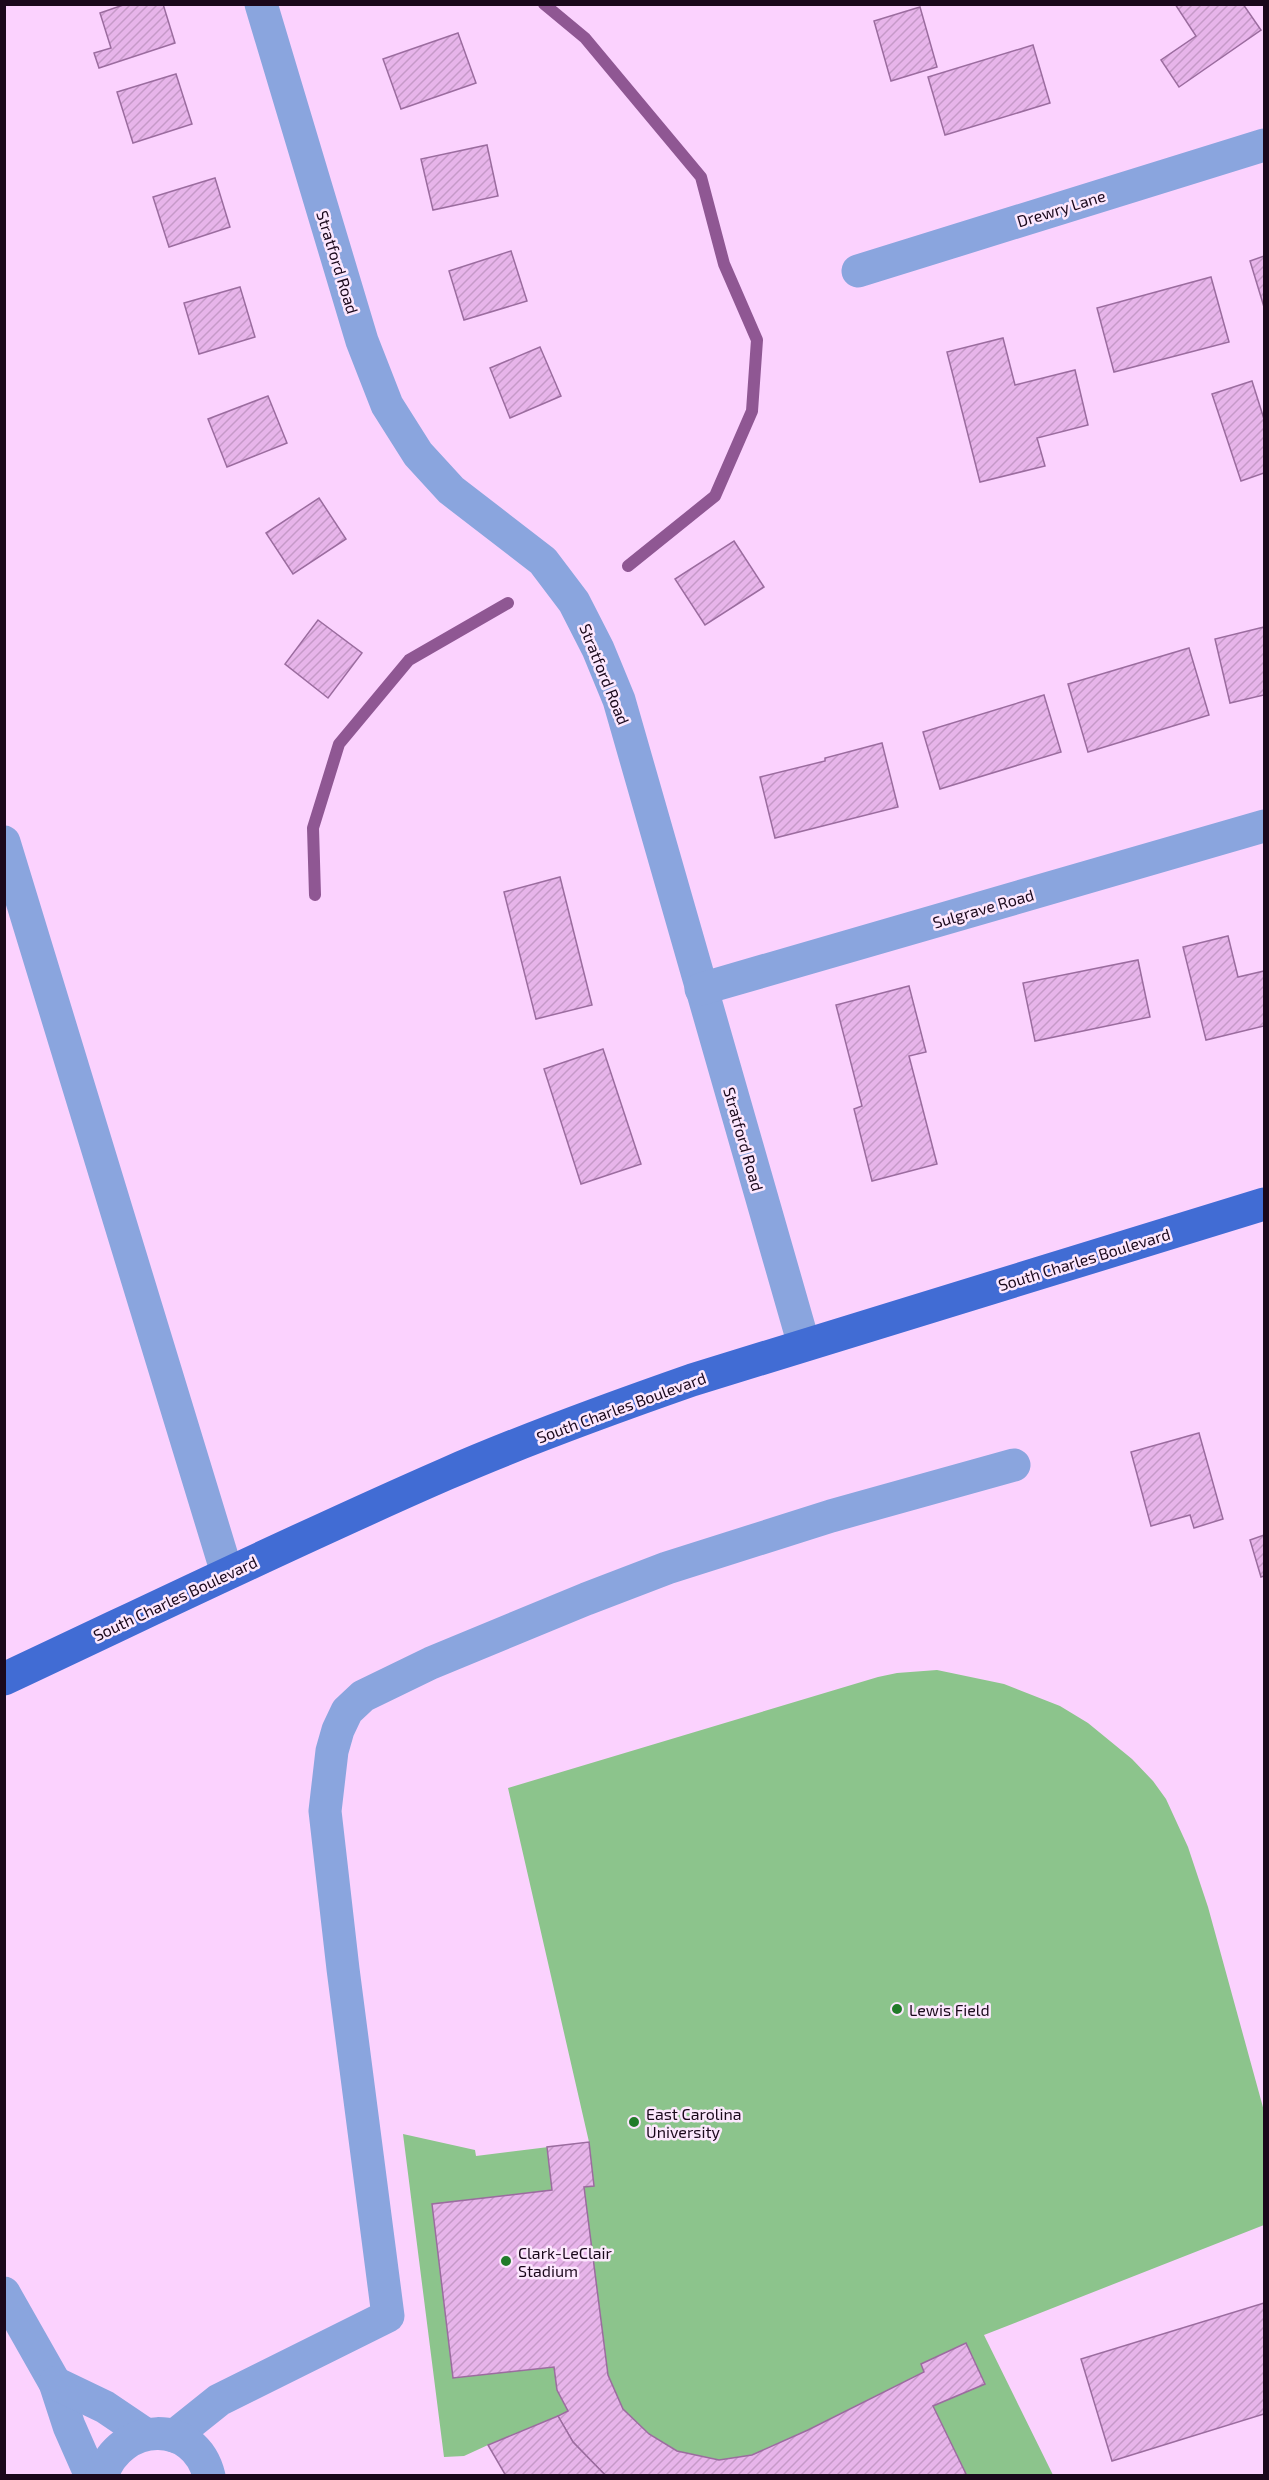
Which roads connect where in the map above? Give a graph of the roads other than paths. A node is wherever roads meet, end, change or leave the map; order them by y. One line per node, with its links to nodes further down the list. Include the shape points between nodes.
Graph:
1 (261, 4): 6 (street, Stratford Road, via 362,342 387,405 417,454 451,490 543,561 574,602 619,700)
2 (1264, 145): 3 (street, Drewry Lane)
3 (858, 271)
4 (1264, 826): 6 (street, Sulgrave Road)
5 (4, 842): 10 (street)
6 (701, 989): 8 (street, Stratford Road)
7 (1264, 1204): 8 (main road, South Charles Boulevard)
8 (804, 1345): 10 (main road, South Charles Boulevard, via 536,1437)
9 (1014, 1465): 14 (street, via 831,1516 667,1568 422,1667 363,1696 347,1711 332,1751 325,1811 388,2316 219,2400)
10 (227, 1573): 11 (main road, South Charles Boulevard)
11 (4, 1679)
12 (4, 2293): 13 (street)
13 (55, 2383): 14 (street); 15 (street)
14 (160, 2435): 16 (street, via 128,2440 115,2451); 17 (street, via 189,2444 201,2457)
15 (90, 2475)
16 (102, 2475)
17 (209, 2475)

